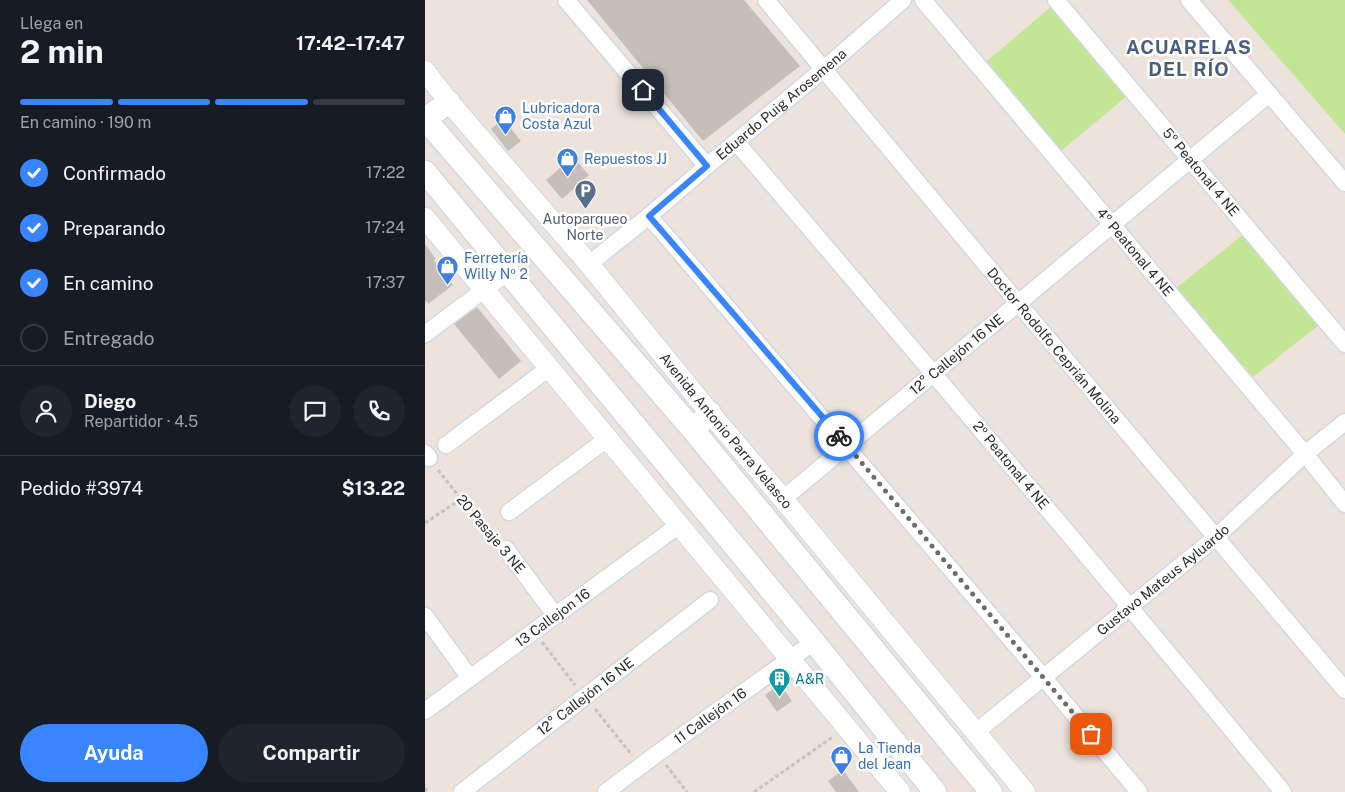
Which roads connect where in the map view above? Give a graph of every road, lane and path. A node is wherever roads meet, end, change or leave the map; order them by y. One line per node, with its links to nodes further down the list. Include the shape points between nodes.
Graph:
1 (567, 0): 14 (street)
2 (766, 0): 7 (street, Doctor Rodolfo Ceprián Molina)
3 (903, 0): 7 (street, Eduardo Puig Arosemena)
4 (923, 0): 19 (street, 4º Peatonal 4 NE)
5 (1056, 0): 13 (street, 5º Peatonal 4 NE)
6 (1189, 0): 9 (street)
7 (824, 69): 12 (street, Eduardo Puig Arosemena); 23 (street, Doctor Rodolfo Ceprián Molina)
8 (425, 71): 10 (street, Avenida Antonio Parra Velasco)
9 (1269, 94): 13 (street, 12° Callejón 16 NE); 16 (street)
10 (449, 102): 11 (main road); 20 (street, Avenida Antonio Parra Velasco)
11 (425, 119): 30 (main road, Avenida Antonio Parra Velasco)
12 (736, 142): 14 (street, Eduardo Puig Arosemena); 27 (street, 2º Peatonal 4 NE)
13 (1190, 160): 19 (street, 12° Callejón 16 NE); 25 (street, 5º Peatonal 4 NE)
14 (707, 166): 17 (street, Eduardo Puig Arosemena)
15 (425, 172): 21 (main road)
16 (1345, 183)
17 (649, 216): 20 (street, Eduardo Puig Arosemena); 33 (street)
18 (425, 218): 22 (street)
19 (1112, 224): 23 (street, 12° Callejón 16 NE); 34 (street, 4º Peatonal 4 NE)
20 (589, 264): 28 (street, Avenida Antonio Parra Velasco)
21 (508, 272): 22 (street); 48 (main road)
22 (485, 290): 24 (street); 26 (street)
23 (1018, 303): 27 (street, 12° Callejón 16 NE); 42 (street, Doctor Rodolfo Ceprián Molina)
24 (425, 334)
25 (1345, 344)
26 (549, 368): 31 (street); 32 (street)
27 (934, 373): 33 (street, 12° Callejón 16 NE); 45 (street, 2º Peatonal 4 NE)
28 (710, 413): 30 (main road); 37 (street, Avenida Antonio Parra Velasco)
29 (1345, 422): 34 (street, Gustavo Mateus Ayluardo)
30 (693, 430): 65 (main road, Avenida Antonio Parra Velasco)
31 (607, 438): 39 (street); 41 (street)
32 (446, 445)
33 (847, 446): 37 (street, 12° Callejón 16 NE); 50 (street)
34 (1305, 454): 38 (street, 4º Peatonal 4 NE); 42 (street, Gustavo Mateus Ayluardo)
35 (427, 455): 36 (path, 20 Pasaje 3 NE)
36 (461, 499): 40 (path); 43 (path, 20 Pasaje 3 NE)
37 (783, 499): 55 (street, Avenida Antonio Parra Velasco)
38 (1345, 504)
39 (509, 512)
40 (425, 523)
41 (679, 525): 46 (street, 13 Callejon 16); 49 (street)
42 (1216, 537): 45 (street, Gustavo Mateus Ayluardo); 52 (street, Doctor Rodolfo Ceprián Molina)
43 (506, 549): 46 (street, 20 Pasaje 3 NE)
44 (710, 600): 59 (street, 12° Callejón 16 NE)
45 (1130, 607): 50 (street, Gustavo Mateus Ayluardo); 68 (street, 2º Peatonal 4 NE)
46 (555, 615): 51 (street, 13 Callejon 16)
47 (425, 616): 51 (street)
48 (814, 642): 49 (street, 11 Callejón 16); 64 (main road)
49 (791, 660): 54 (street); 56 (street, 11 Callejón 16)
50 (1043, 677): 55 (street, Gustavo Mateus Ayluardo); 67 (street)
51 (470, 678): 53 (street, 13 Callejon 16)
52 (1345, 690)
53 (425, 711)
54 (847, 727): 62 (path); 63 (street)
55 (975, 732): 66 (street, Avenida Antonio Parra Velasco)
56 (658, 753): 60 (street, 11 Callejón 16); 61 (path)
57 (425, 788): 58 (path)
58 (428, 792)
59 (462, 792)
60 (606, 792)
61 (687, 792)
62 (754, 792)
63 (900, 792)
64 (935, 792)
65 (991, 792)
66 (1025, 792)
67 (1139, 792)
68 (1283, 792)

